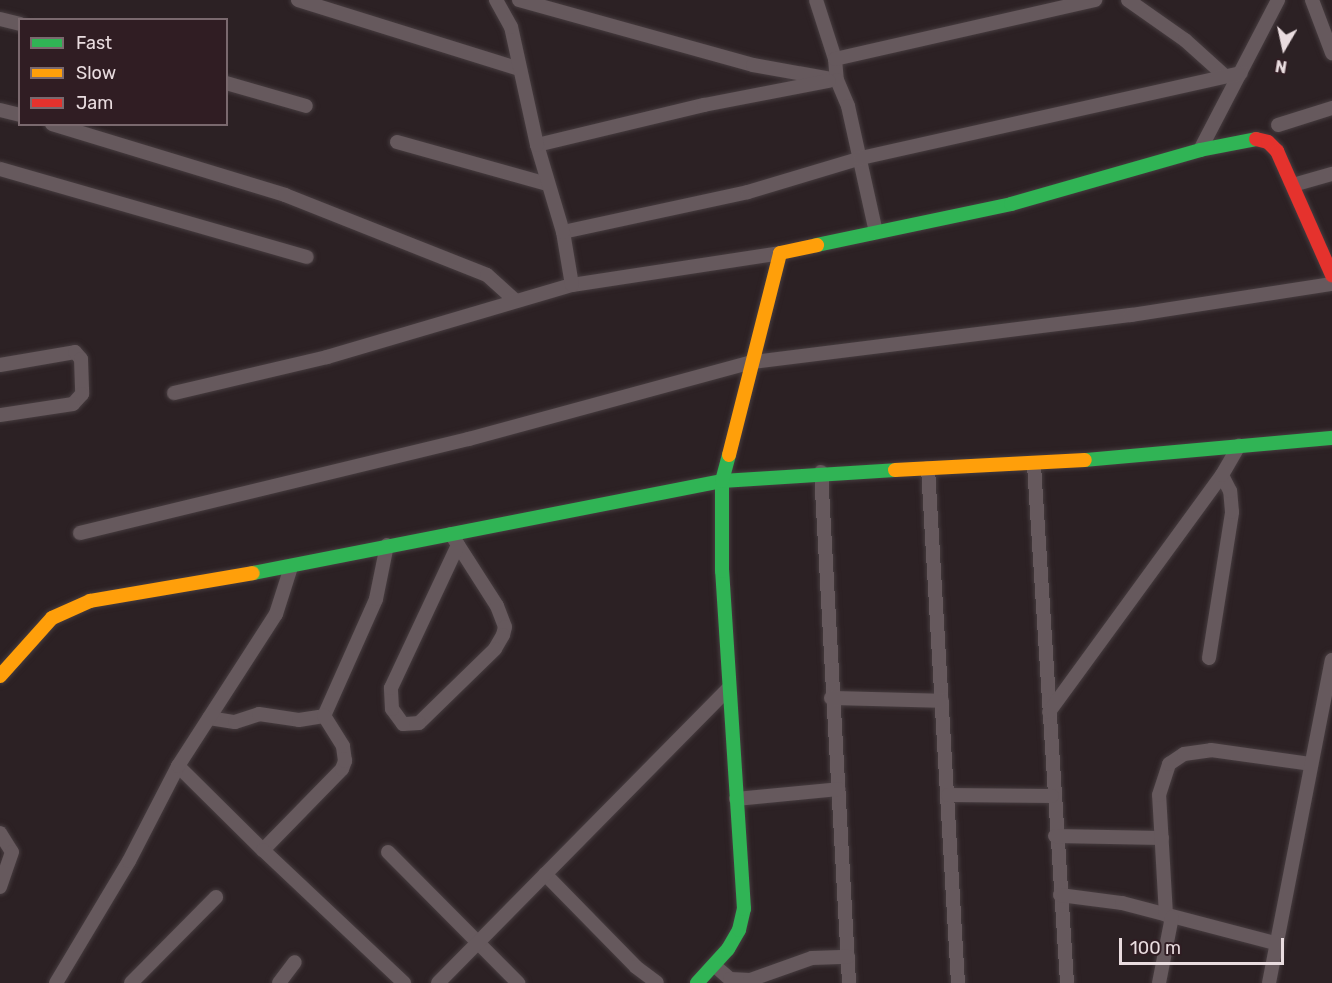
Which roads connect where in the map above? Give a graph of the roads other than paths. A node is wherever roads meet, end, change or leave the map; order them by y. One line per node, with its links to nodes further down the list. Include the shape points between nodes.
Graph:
1 (298, 0): 13 (street)
2 (496, 0): 13 (street, via 511,27)
3 (519, 0): 16 (street, via 753,65)
4 (816, 0): 12 (street)
5 (1095, 0): 12 (street)
6 (1128, 0): 15 (street, via 1185,40)
7 (1278, 0): 14 (street)
8 (1312, 0): 11 (street)
9 (0, 19): 10 (street)
10 (18, 24)
11 (1332, 53)
12 (835, 59): 16 (street)
13 (519, 69): 25 (street)
14 (1241, 73): 15 (street); 26 (street)
15 (1225, 76): 27 (street)
16 (837, 80): 25 (street, via 704,105); 27 (street)
17 (228, 84): 18 (street)
18 (306, 106)
19 (1332, 108): 22 (street)
20 (0, 110): 21 (street)
21 (18, 115)
22 (1278, 125)
23 (59, 126): 39 (street, via 285,195 487,275)
24 (397, 142): 30 (street)
25 (537, 145): 30 (street)
26 (1200, 150): 31 (street, via 1263,140 1275,147); 32 (street, via 1011,204)
27 (861, 158): 32 (street); 33 (street, via 748,192)
28 (0, 169): 35 (street)
29 (1332, 174): 31 (street)
30 (547, 184): 33 (street)
31 (1293, 185): 36 (street)
32 (876, 231): 34 (street)
33 (563, 232): 38 (street)
34 (780, 253): 38 (street); 40 (street)
35 (308, 257)
36 (1332, 275)
37 (1332, 284): 40 (street, via 1120,316)
38 (572, 285): 39 (street)
39 (515, 300): 42 (street, via 327,357)
40 (753, 362): 50 (street); 51 (street, via 469,439)
41 (0, 364): 43 (street, via 75,352 81,359 82,394 73,404)
42 (174, 393)
43 (0, 415)
44 (1332, 438): 45 (street)
45 (1239, 445): 46 (street); 49 (street)
46 (1034, 465): 47 (street); 61 (street)
47 (928, 468): 48 (street); 60 (street)
48 (821, 472): 50 (street); 59 (street)
49 (1222, 476): 55 (street, via 1230,491 1232,512); 61 (street)
50 (722, 481): 52 (street); 58 (street)
51 (80, 533)
52 (454, 540): 52 (street, via 391,688 392,709 403,724 419,723 495,650 503,635 505,627 497,606); 53 (street)
53 (387, 545): 54 (street); 62 (street, via 376,599)
54 (291, 567): 57 (street, via 115,596 67,608 34,634); 63 (street, via 276,614)
55 (1209, 658)
56 (1332, 660): 64 (street)
57 (0, 675)
58 (729, 688): 69 (street); 75 (street)
59 (831, 698): 60 (street); 66 (street)
60 (942, 701): 67 (street)
61 (1049, 712): 68 (street)
62 (324, 716): 63 (street, via 299,720 259,714 235,722); 73 (street, via 343,746 342,769)
63 (209, 718): 65 (street)
64 (1310, 764): 72 (street, via 1210,750 1184,754 1169,764 1161,783); 80 (street)
65 (178, 766): 73 (street); 85 (street)
66 (839, 789): 69 (street); 82 (street)
67 (948, 795): 68 (street); 94 (street)
68 (1052, 796): 71 (street)
69 (736, 799): 84 (street, via 744,909 739,930)
70 (0, 833): 76 (street, via 12,852)
71 (1055, 836): 72 (street); 77 (street)
72 (1162, 838): 79 (street)
73 (263, 850): 88 (street)
74 (388, 852): 81 (street)
75 (545, 874): 81 (street); 91 (street, via 636,967)
76 (0, 887)
77 (1060, 895): 79 (street, via 1122,903); 95 (street)
78 (216, 897): 86 (street)
79 (1169, 916): 80 (street); 96 (street)
80 (1275, 943): 97 (street)
81 (476, 945): 89 (street); 90 (street)
82 (848, 957): 84 (street, via 812,958 750,981 730,979); 93 (street)
83 (295, 962): 87 (street)
84 (715, 966): 92 (street)
85 (60, 981)
86 (131, 983)
87 (279, 983)
88 (404, 983)
89 (438, 983)
90 (518, 983)
91 (657, 983)
92 (697, 983)
93 (849, 983)
94 (958, 983)
95 (1066, 983)
96 (1158, 983)
97 (1269, 983)

